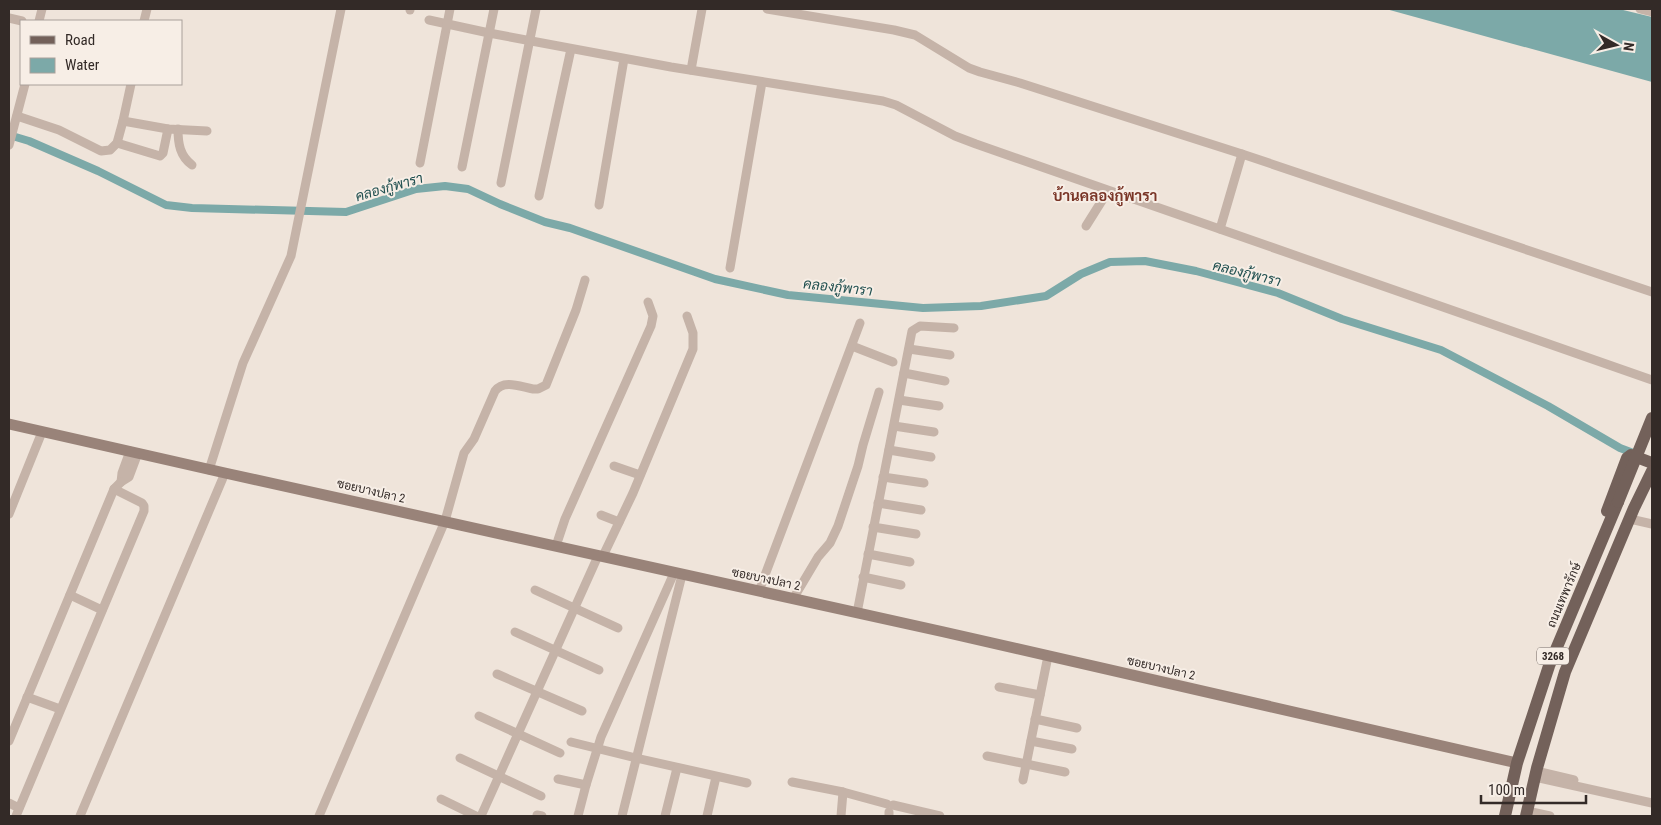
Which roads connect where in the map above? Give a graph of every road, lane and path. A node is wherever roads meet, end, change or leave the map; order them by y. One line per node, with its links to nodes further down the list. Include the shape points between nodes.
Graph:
1 (341, 9): 63 (street, via 291,256 243,363)
2 (450, 9): 10 (street)
3 (494, 9): 11 (street)
4 (536, 9): 12 (street)
5 (702, 9): 15 (street)
6 (767, 9): 26 (street, via 915,35 969,68)
7 (1640, 9): 8 (street)
8 (1652, 12)
9 (429, 20): 10 (street)
10 (447, 24): 11 (street); 27 (street)
11 (488, 33): 12 (street); 29 (street)
12 (529, 40): 13 (street); 30 (street)
13 (571, 49): 14 (street); 32 (street)
14 (624, 59): 15 (street); 33 (street)
15 (691, 70): 16 (street)
16 (762, 82): 31 (street, via 889,102 955,136); 36 (street)
17 (25, 85): 19 (street)
18 (131, 85): 20 (street)
19 (17, 116): 24 (street, via 59,130 101,151 110,150); 25 (street)
20 (123, 121): 21 (street); 24 (street)
21 (168, 128): 22 (street); 24 (street, via 160,156)
22 (178, 130): 23 (street); 28 (street, via 179,149)
23 (207, 131)
24 (116, 142)
25 (9, 145)
26 (1242, 154): 35 (street); 38 (street)
27 (420, 163)
28 (192, 165)
29 (462, 167)
30 (501, 183)
31 (1108, 191): 34 (street); 35 (street)
32 (539, 196)
33 (599, 205)
34 (1086, 226)
35 (1220, 229): 48 (street)
36 (730, 268)
37 (585, 280): 77 (street, via 548,382 538,389 504,384 495,391 474,439 464,453)
38 (1652, 292)
39 (648, 302): 82 (street, via 653,316 651,326)
40 (687, 316): 66 (street, via 693,333 693,349)
41 (860, 322): 43 (street)
42 (954, 328): 44 (street, via 916,327 912,330)
43 (852, 346): 46 (street); 90 (street)
44 (909, 349): 45 (street); 47 (street)
45 (950, 355)
46 (894, 362)
47 (904, 374): 49 (street); 51 (street)
48 (1652, 380)
49 (945, 381)
50 (879, 392): 94 (street, via 838,526)
51 (899, 400): 52 (street); 55 (street)
52 (939, 406)
53 (1652, 418): 76 (main road, ถนนเทพารักษ์ / 3268, bridge)
54 (9, 424): 56 (street, ซอยบางปลา 2)
55 (894, 426): 57 (street); 58 (street)
56 (42, 432): 59 (street, ซอยบางปลา 2); 73 (street)
57 (934, 432)
58 (889, 450): 60 (street); 67 (street)
59 (134, 452): 63 (street, ซอยบางปลา 2); 70 (street, via 129,477)
60 (931, 457)
61 (1652, 463): 76 (main road, via 1631,455 1626,458 1606,513 1606,518)
62 (614, 466): 66 (street)
63 (209, 470): 65 (street, ซอยบางปลา 2)
64 (1652, 470): 74 (main road, 3268)
65 (225, 473): 77 (street, ซอยบางปลา 2); 144 (street)
66 (640, 475): 78 (street)
67 (884, 477): 69 (street); 71 (street)
68 (1652, 479): 74 (main road, via 1638,511)
69 (924, 483)
70 (114, 489): 91 (street); 96 (street, via 142,503 144,511)
71 (878, 504): 72 (street); 80 (street)
72 (920, 510)
73 (9, 514)
74 (1631, 514): 79 (street); 127 (main road, 3268, via 1565,672)
75 (601, 515): 78 (street)
76 (1611, 520): 124 (main road, ถนนเทพารักษ์ / 3268, via 1549,666)
77 (445, 521): 82 (street, ซอยบางปลา 2); 145 (street)
78 (619, 522): 84 (street)
79 (1652, 524)
80 (874, 527): 81 (street); 83 (street)
81 (916, 534)
82 (556, 546): 84 (street, ซอยบางปลา 2)
83 (868, 554): 85 (street); 87 (street)
84 (601, 556): 86 (street, ซอยบางปลา 2); 95 (street)
85 (910, 562)
86 (678, 574): 90 (street, ซอยบางปลา 2); 92 (street); 93 (street)
87 (864, 578): 88 (street); 97 (street)
88 (901, 586)
89 (535, 590): 95 (street)
90 (759, 591): 94 (street, ซอยบางปลา 2)
91 (70, 595): 96 (street); 107 (street)
92 (664, 595): 93 (street); 117 (street)
93 (677, 598): 122 (street)
94 (793, 599): 97 (street, ซอยบางปลา 2)
95 (574, 609): 98 (street); 100 (street)
96 (102, 610): 108 (street)
97 (857, 612): 101 (street, ซอยบางปลา 2)
98 (618, 628)
99 (515, 632): 100 (street)
100 (555, 650): 102 (street); 105 (street)
101 (1048, 656): 106 (street); 124 (street, ซอยบางปลา 2)
102 (599, 670)
103 (497, 674): 105 (street)
104 (1000, 687): 106 (street)
105 (536, 692): 109 (street); 113 (street)
106 (1040, 695): 111 (street)
107 (27, 696): 108 (street); 114 (street)
108 (60, 709): 142 (street)
109 (582, 711)
110 (479, 716): 113 (street)
111 (1035, 719): 112 (street); 115 (street)
112 (1077, 728)
113 (518, 734): 119 (street); 128 (street)
114 (9, 741)
115 (1031, 741): 118 (street); 123 (street)
116 (571, 742): 117 (street)
117 (598, 747): 122 (street); 134 (street)
118 (1072, 749)
119 (560, 753)
120 (987, 756): 123 (street)
121 (460, 758): 128 (street)
122 (636, 758): 125 (street); 149 (street)
123 (1026, 763): 126 (street); 131 (street)
124 (1517, 763): 154 (main road, ถนนเทพารักษ์ / 3268)
125 (677, 768): 129 (street); 150 (street)
126 (1065, 772)
127 (1535, 774): 137 (street); 140 (street); 143 (main road, 3268)
128 (498, 776): 136 (street); 147 (street)
129 (716, 777): 133 (street); 151 (street)
130 (558, 778): 134 (street)
131 (1023, 780)
132 (792, 782): 135 (street)
133 (747, 783)
134 (586, 785): 148 (street)
135 (843, 792): 141 (street); 152 (street)
136 (541, 796)
137 (1652, 797)
138 (441, 799): 146 (street)
139 (9, 803): 142 (street)
140 (1652, 803)
141 (889, 809): 153 (street)
142 (18, 812)
143 (1526, 814): 155 (street)
144 (80, 816)
145 (319, 816)
146 (476, 816)
147 (481, 816)
148 (578, 816)
149 (622, 816)
150 (665, 816)
151 (707, 816)
152 (841, 816)
153 (940, 816)
154 (1505, 816)
155 (1550, 816)

